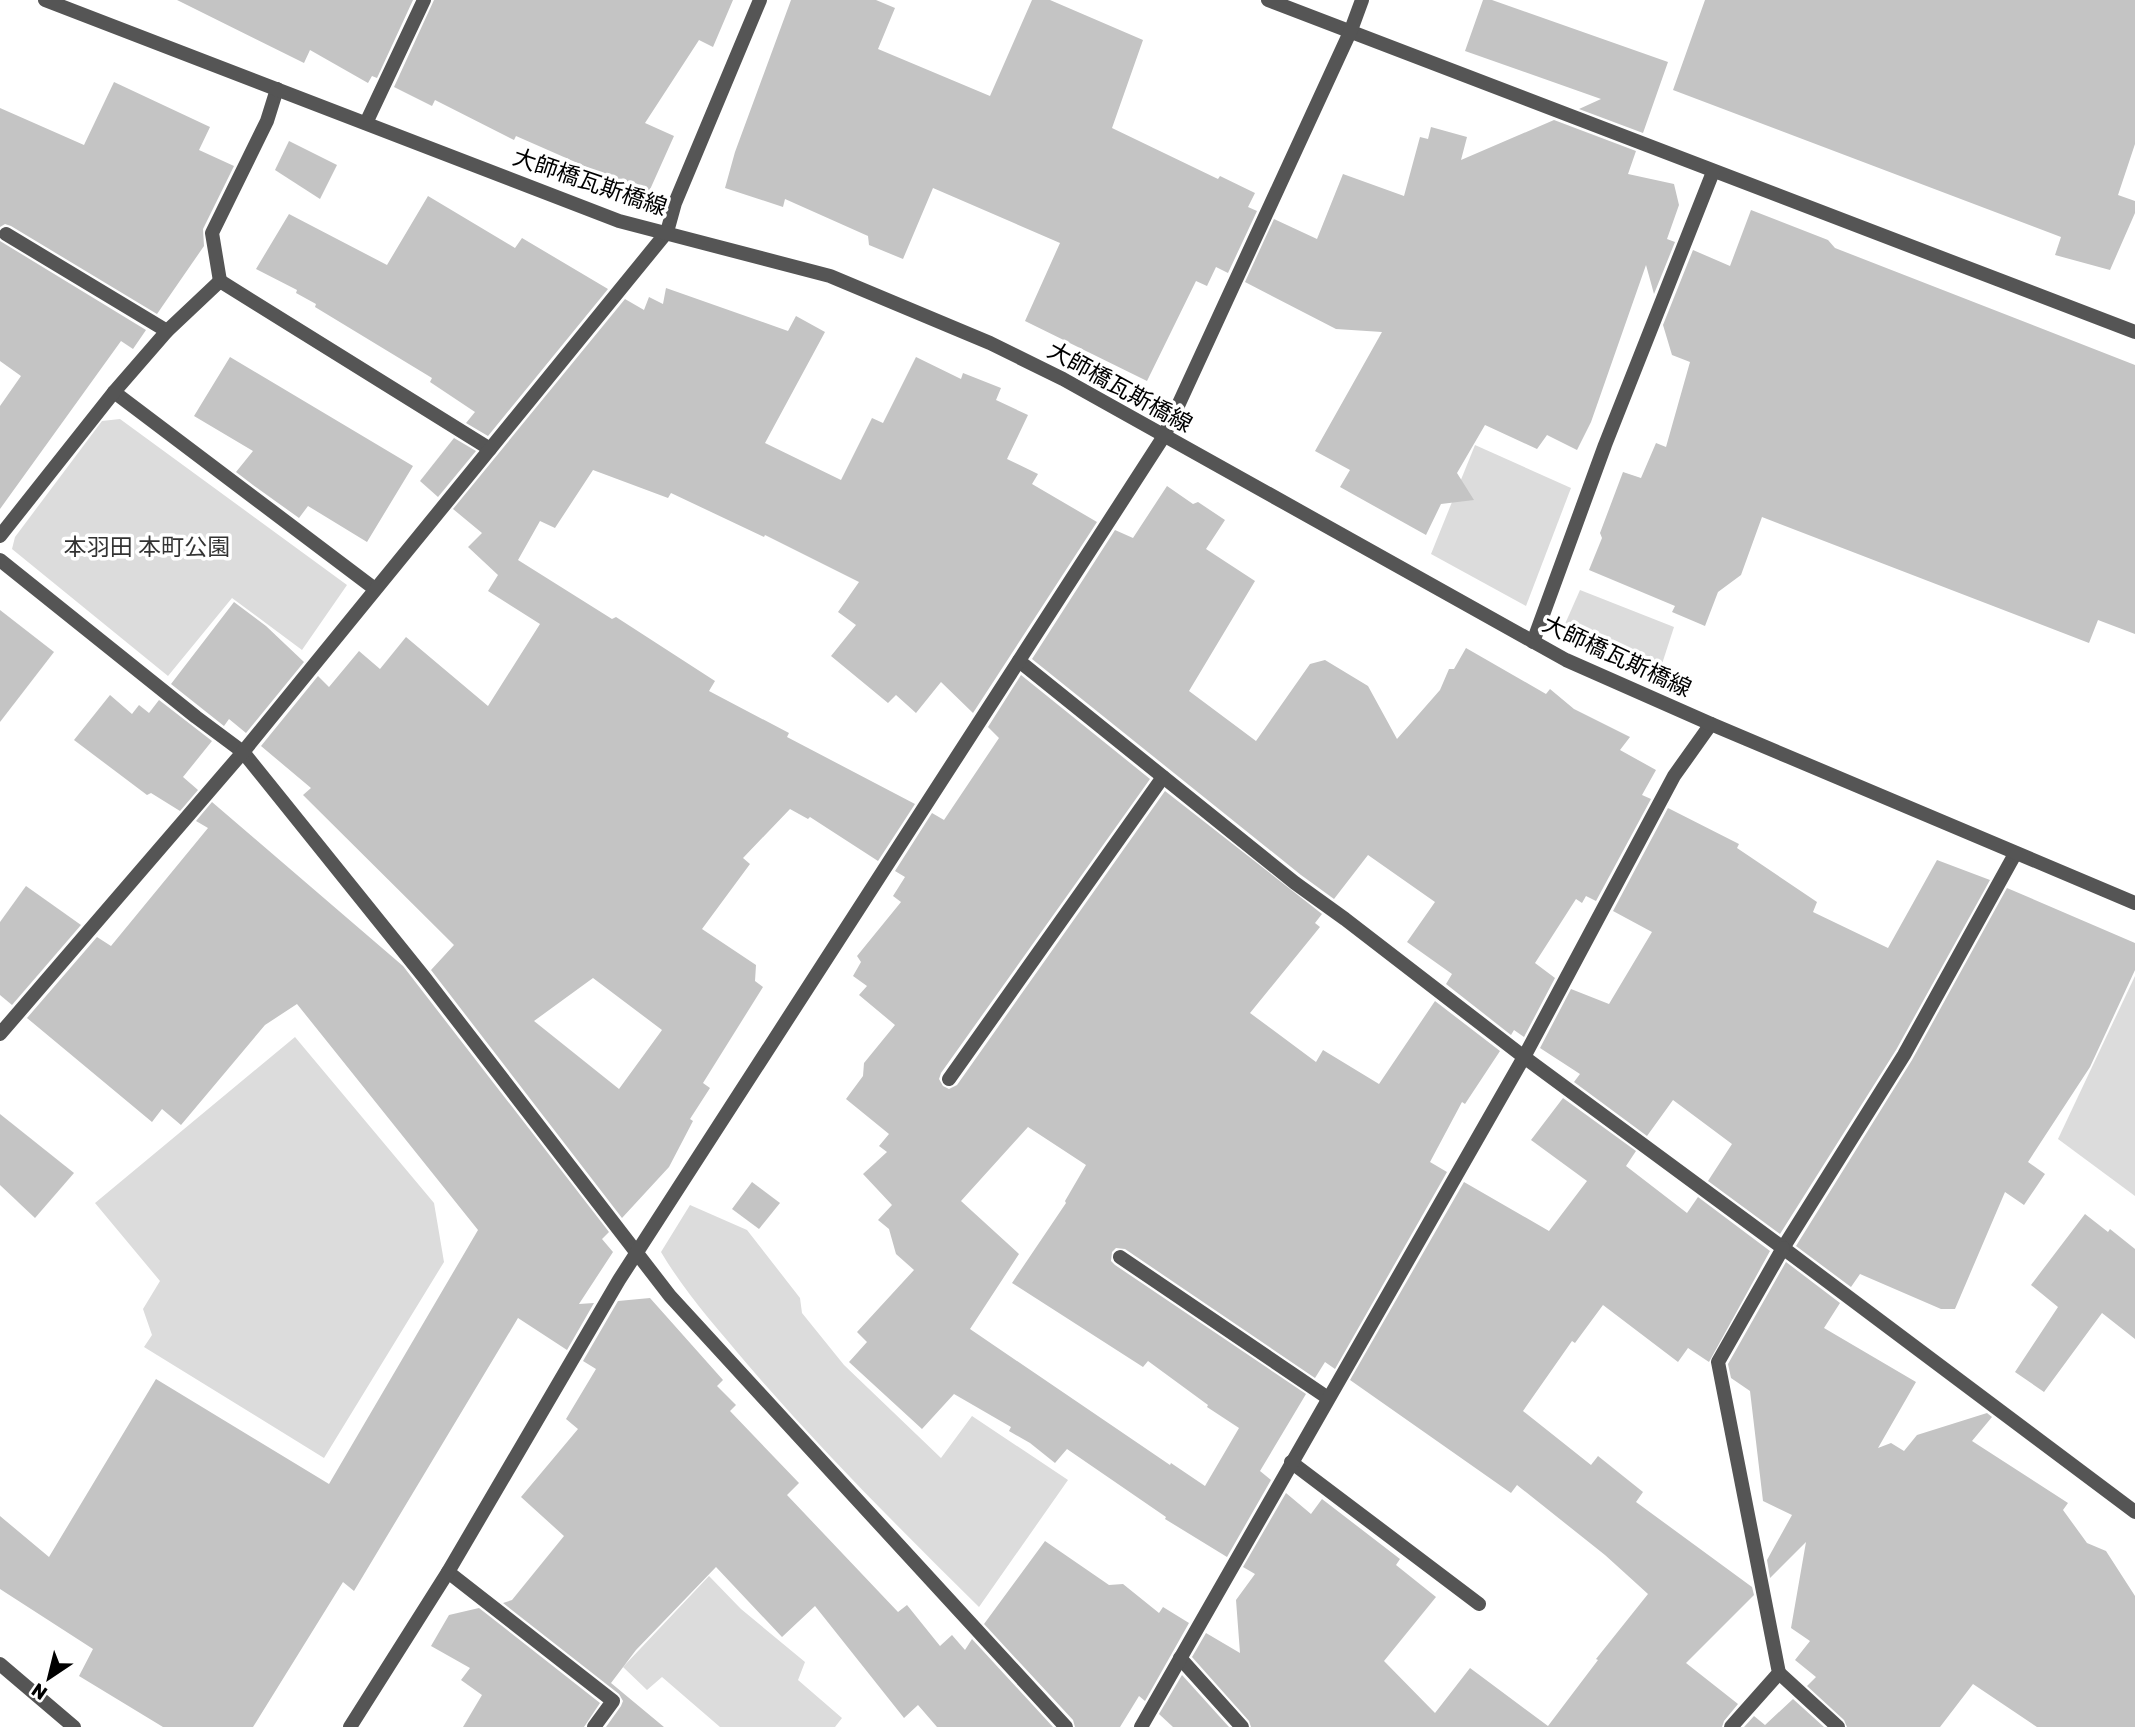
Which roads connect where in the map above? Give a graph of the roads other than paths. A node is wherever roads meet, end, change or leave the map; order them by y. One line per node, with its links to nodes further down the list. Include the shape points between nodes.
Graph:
1 (46, 0): 7 (street, 大師橋瓦斯橋線)
2 (424, 0): 8 (street)
3 (760, 0): 10 (street)
4 (1268, 0): 6 (street)
5 (1362, 0): 6 (street)
6 (1351, 30): 9 (street); 16 (street)
7 (277, 89): 8 (street, 大師橋瓦斯橋線); 12 (street, via 267,121 212,233)
8 (366, 124): 10 (street, 大師橋瓦斯橋線, via 619,221)
9 (1713, 172): 14 (street); 21 (street)
10 (667, 232): 16 (street, 大師橋瓦斯橋線, via 830,276 1002,349); 17 (street)
11 (6, 234): 13 (street)
12 (220, 281): 13 (street); 17 (street)
13 (167, 331): 15 (street)
14 (2135, 332)
15 (114, 392): 18 (street); 20 (street)
16 (1164, 436): 21 (street, 大師橋瓦斯橋線); 22 (street)
17 (490, 449): 20 (street)
18 (0, 536)
19 (0, 560): 24 (street)
20 (375, 589): 24 (street)
21 (1532, 642): 23 (street, 大師橋瓦斯橋線)
22 (1019, 661): 25 (street); 32 (street)
23 (1711, 724): 26 (street, 大師橋瓦斯橋線); 29 (street, via 1674,776)
24 (243, 752): 28 (street); 32 (street)
25 (1163, 777): 29 (street); 30 (street)
26 (2015, 854): 27 (street, 大師橋瓦斯橋線); 31 (street, via 1904,1055)
27 (2135, 903)
28 (0, 1034)
29 (1524, 1057): 31 (street); 34 (street)
30 (949, 1079)
31 (1783, 1248): 36 (street); 41 (street, via 1718,1362)
32 (637, 1252): 37 (street); 45 (street, via 670,1296)
33 (1119, 1257): 34 (street)
34 (1328, 1398): 35 (street)
35 (1292, 1462): 38 (street); 39 (street)
36 (2135, 1512)
37 (448, 1572): 43 (street); 44 (street, via 613,1701)
38 (1479, 1604)
39 (1180, 1658): 46 (street); 47 (street)
40 (0, 1664): 42 (street)
41 (1779, 1673): 48 (street); 49 (street)
42 (74, 1727)
43 (350, 1727)
44 (594, 1727)
45 (1066, 1727)
46 (1141, 1727)
47 (1242, 1727)
48 (1731, 1727)
49 (1838, 1727)

